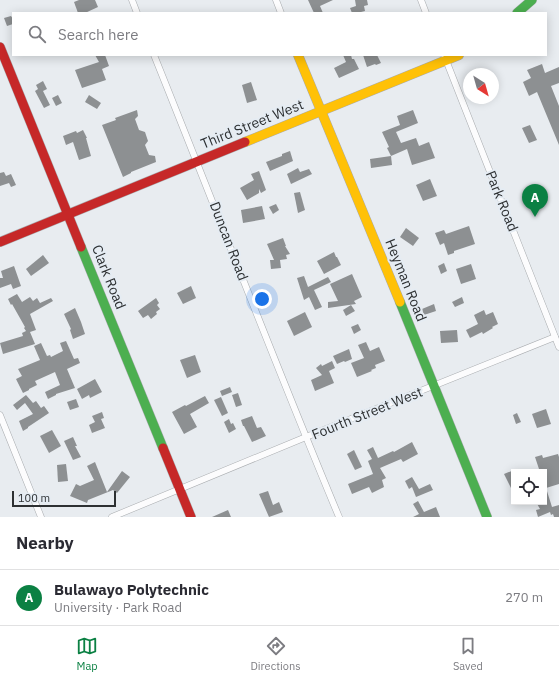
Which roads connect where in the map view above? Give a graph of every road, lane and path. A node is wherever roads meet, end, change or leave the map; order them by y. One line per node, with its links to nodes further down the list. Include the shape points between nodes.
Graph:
1 (132, 0): 5 (street)
2 (276, 0): 6 (street)
3 (421, 0): 7 (street)
4 (532, 0): 8 (street)
5 (137, 12)
6 (281, 12)
7 (426, 12)
8 (518, 12)
9 (0, 47): 15 (street, Clark Road)
10 (154, 56): 14 (street, Duncan Road)
11 (298, 56): 13 (street, Heyman Road)
12 (445, 58): 13 (street, Third Street West); 17 (street, Park Road)
13 (321, 112): 14 (street, Third Street West); 19 (street, Heyman Road)
14 (197, 161): 15 (street, Third Street West); 21 (street, Duncan Road)
15 (68, 214): 16 (street, Third Street West); 22 (street, Clark Road)
16 (0, 242)
17 (555, 336): 18 (street, Park Road); 19 (street, Fourth Street West)
18 (559, 347)
19 (434, 385): 21 (street, Fourth Street West); 27 (street, Heyman Road)
20 (0, 415): 23 (street)
21 (306, 437): 22 (street, Fourth Street West); 26 (street, Duncan Road)
22 (179, 489): 24 (street, Fourth Street West); 25 (street, Clark Road)
23 (41, 517)
24 (112, 517)
25 (190, 517)
26 (339, 517)
27 (487, 517)

